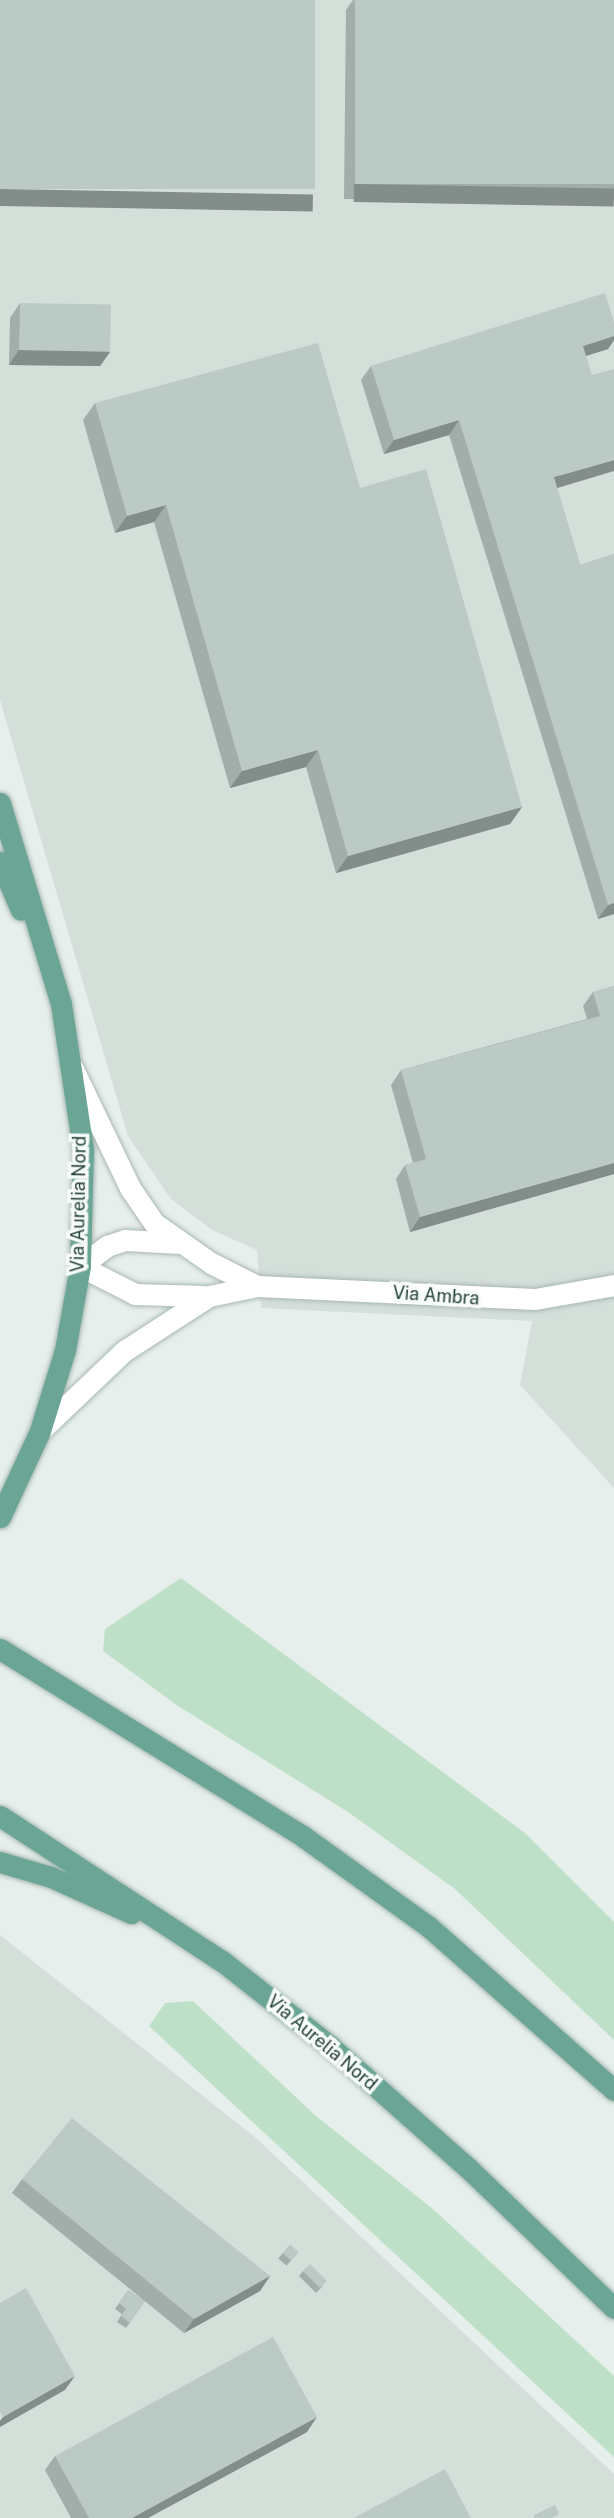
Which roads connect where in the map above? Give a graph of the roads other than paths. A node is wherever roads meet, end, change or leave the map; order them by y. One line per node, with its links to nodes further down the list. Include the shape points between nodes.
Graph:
1 (0, 803): 3 (main road, Via Aurelia Nord)
2 (0, 862): 3 (main road, via 17,904)
3 (43, 944): 4 (main road, Via Aurelia Nord, via 61,1004)
4 (72, 1068): 5 (street, via 139,1203 155,1223); 6 (main road, Via Aurelia Nord, via 83,1150)
5 (185, 1245): 6 (street, via 161,1239 125,1240 107,1246); 8 (street)
6 (80, 1266): 9 (street, via 135,1294); 10 (main road, Via Aurelia Nord, via 65,1350)
7 (614, 1285): 8 (street, Via Ambra, via 536,1298 486,1299)
8 (257, 1286): 9 (street)
9 (209, 1296): 10 (street, via 124,1350)
10 (40, 1431): 11 (main road, Via Aurelia Nord)
11 (0, 1517)
12 (0, 1648): 16 (main road, via 304,1837 405,1910 547,2027)
13 (0, 1816): 15 (main road, Via Aurelia Nord)
14 (0, 1861): 15 (main road, via 51,1877)
15 (189, 1939): 17 (main road, Via Aurelia Nord, via 330,2046 468,2168)
16 (614, 2090)
17 (614, 2308)

